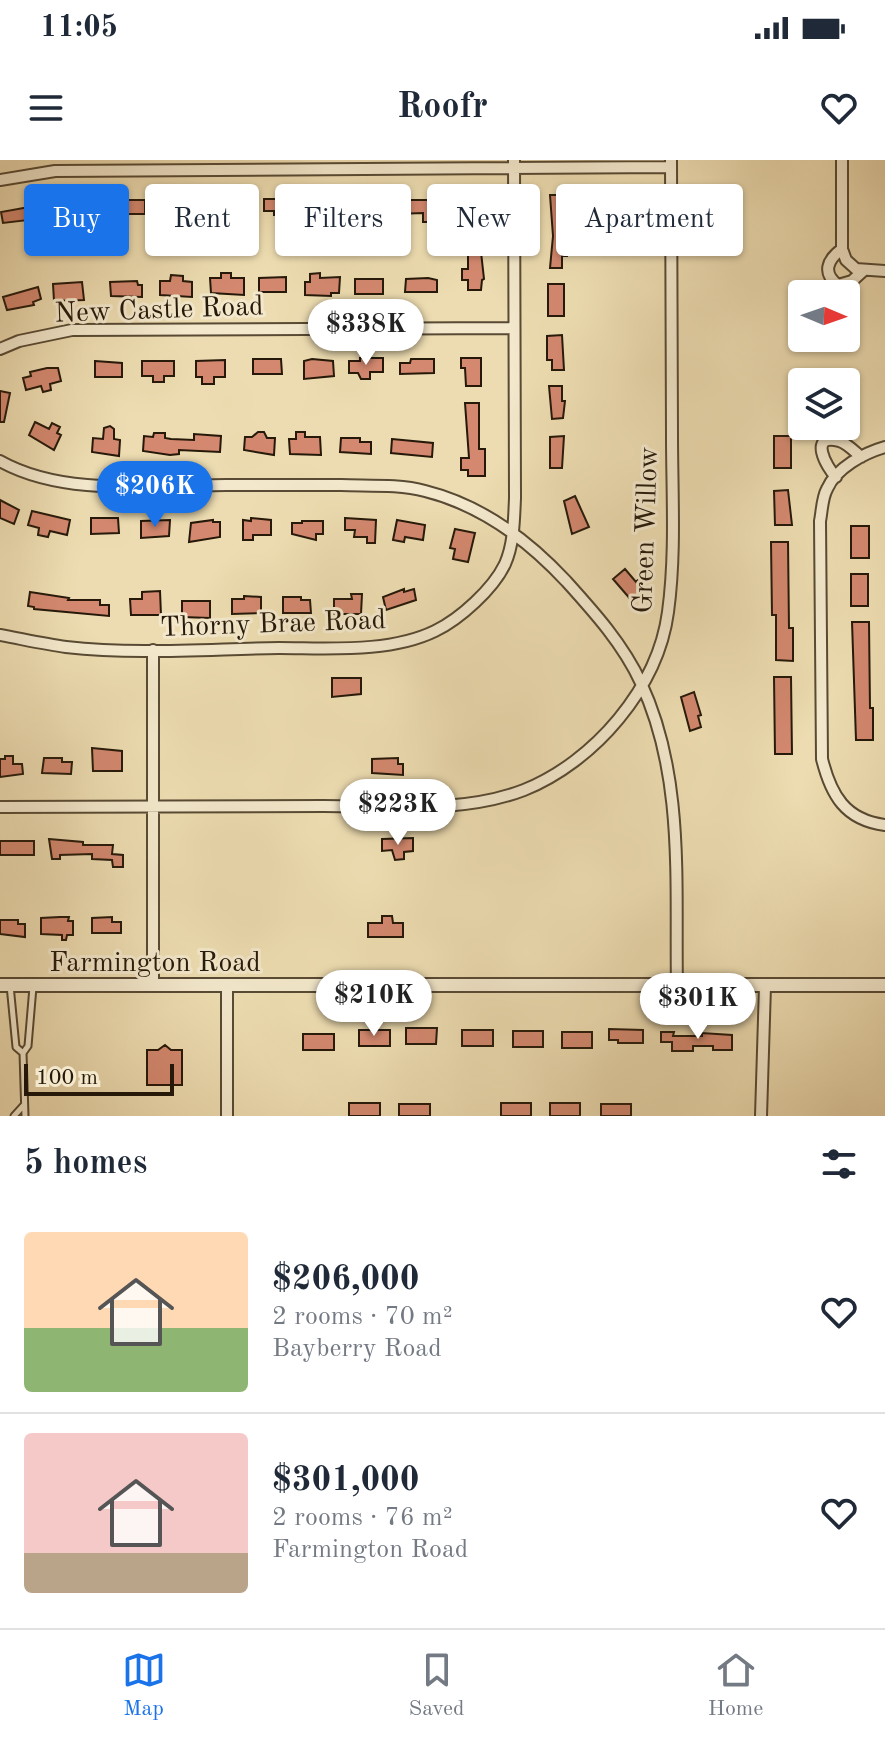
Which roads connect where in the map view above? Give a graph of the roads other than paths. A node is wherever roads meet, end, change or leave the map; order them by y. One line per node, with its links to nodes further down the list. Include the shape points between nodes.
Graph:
1 (842, 160): 5 (street)
2 (514, 164): 3 (street); 4 (street, via 55,171); 8 (street, Thorny Brae Road)
3 (671, 164): 17 (street, Green Willow, via 672,545 668,614)
4 (0, 180)
5 (842, 249): 6 (street, via 850,265); 6 (street, via 832,256 830,280 845,284)
6 (863, 271): 7 (street)
7 (885, 271)
8 (513, 328): 9 (street, New Castle Road, via 72,330); 14 (street, Thorny Brae Road)
9 (0, 349)
10 (885, 447): 11 (street)
11 (861, 457): 13 (street); 13 (street, via 845,443 828,441 821,454)
12 (0, 461): 14 (street, via 56,482 422,490 466,503)
13 (836, 477): 20 (street, via 827,488 820,521 822,759 828,783 843,807)
14 (513, 533): 16 (street, Thorny Brae Road, via 504,564 484,592 461,615 408,641); 17 (street, via 591,608)
15 (0, 635): 16 (street, Thorny Brae Road, via 67,647)
16 (153, 650): 19 (street)
17 (642, 684): 19 (street, Green Willow, via 608,732 566,767 523,790 432,805); 26 (street, via 673,792)
18 (0, 807): 19 (street, Green Willow)
19 (153, 807): 23 (street)
20 (885, 825)
21 (5, 985): 22 (street, Farmington Road); 28 (lane, via 16,1047)
22 (34, 985): 23 (street, Farmington Road); 28 (lane)
23 (153, 985): 24 (street, Farmington Road)
24 (227, 985): 26 (street, Farmington Road); 32 (street)
25 (885, 985): 27 (street, Farmington Road)
26 (677, 986): 27 (street, Farmington Road)
27 (765, 986): 33 (street)
28 (23, 1053): 29 (lane)
29 (25, 1104): 30 (lane); 31 (lane)
30 (14, 1116)
31 (25, 1116)
32 (227, 1116)
33 (761, 1116)

